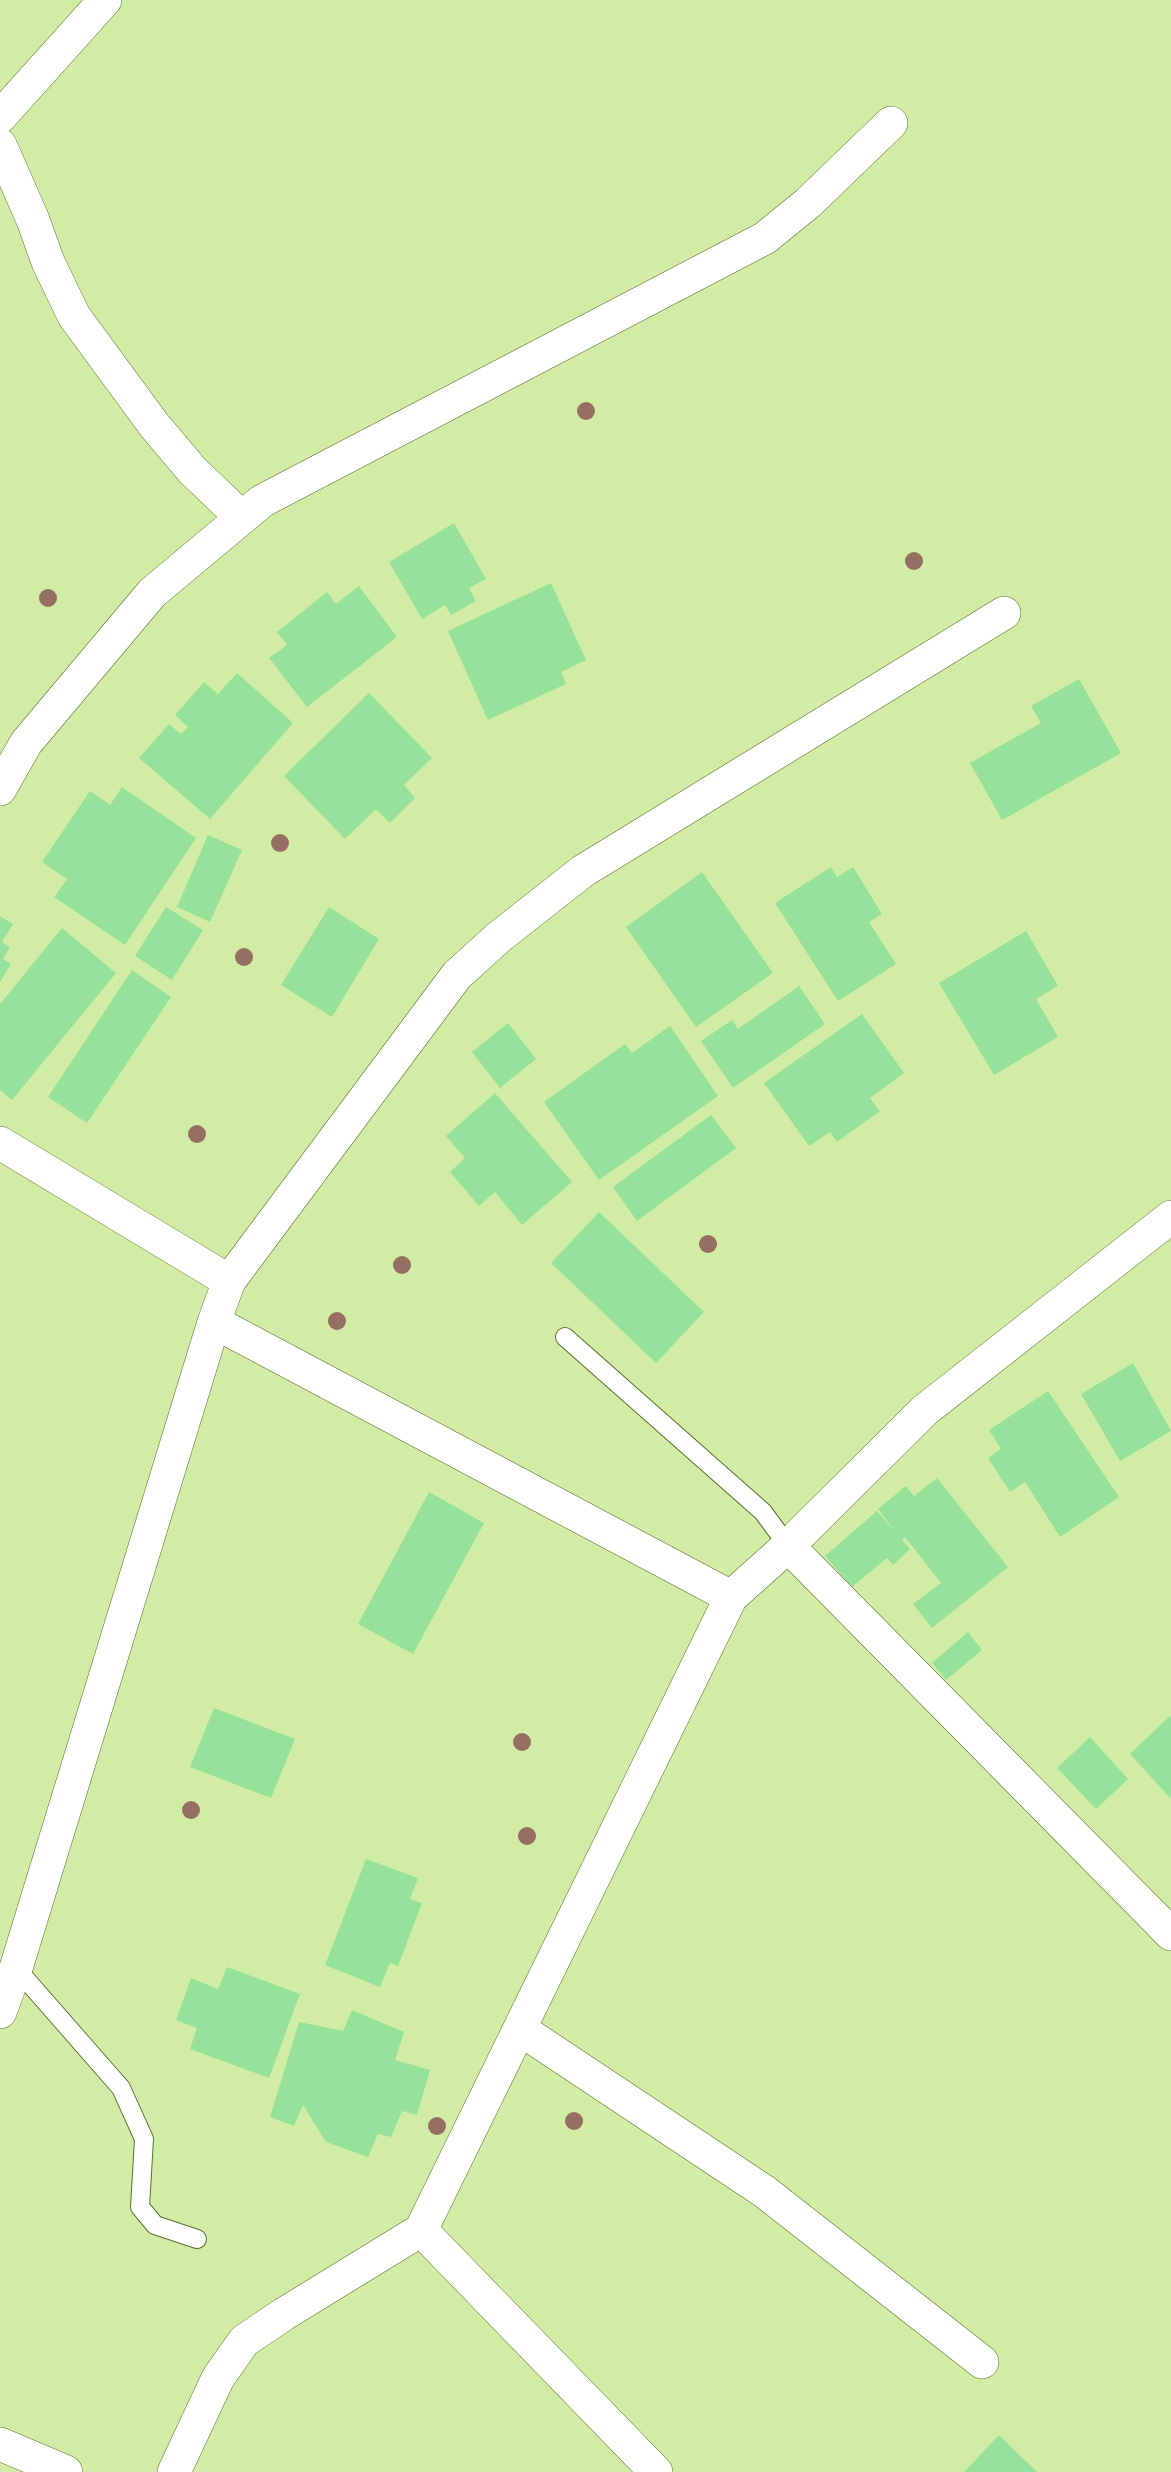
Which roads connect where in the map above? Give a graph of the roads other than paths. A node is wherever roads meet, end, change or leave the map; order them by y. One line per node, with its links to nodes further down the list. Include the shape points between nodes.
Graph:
1 (105, 0): 2 (street)
2 (0, 117)
3 (891, 123): 5 (street, via 808,203 765,238 262,501)
4 (0, 146): 5 (street, via 74,316 192,471)
5 (242, 518): 7 (street, via 152,593 26,743)
6 (1004, 613): 10 (street, via 583,871 499,937 457,975)
7 (0, 789)
8 (0, 1143): 10 (street)
9 (1171, 1217): 13 (street, via 925,1410)
10 (229, 1281): 11 (street)
11 (214, 1322): 14 (street); 16 (street)
12 (565, 1337): 13 (lane, via 763,1512)
13 (788, 1546): 14 (street); 15 (street)
14 (731, 1597): 18 (street)
15 (1171, 1934)
16 (16, 1968): 17 (street); 20 (lane, via 121,2088 144,2139 140,2207 155,2225)
17 (0, 2012)
18 (520, 2029): 19 (street); 21 (street, via 765,2192)
19 (421, 2230): 24 (street, via 244,2342 218,2378); 25 (street)
20 (197, 2239)
21 (982, 2362)
22 (0, 2444): 23 (street)
23 (66, 2472)
24 (174, 2472)
25 (656, 2472)

